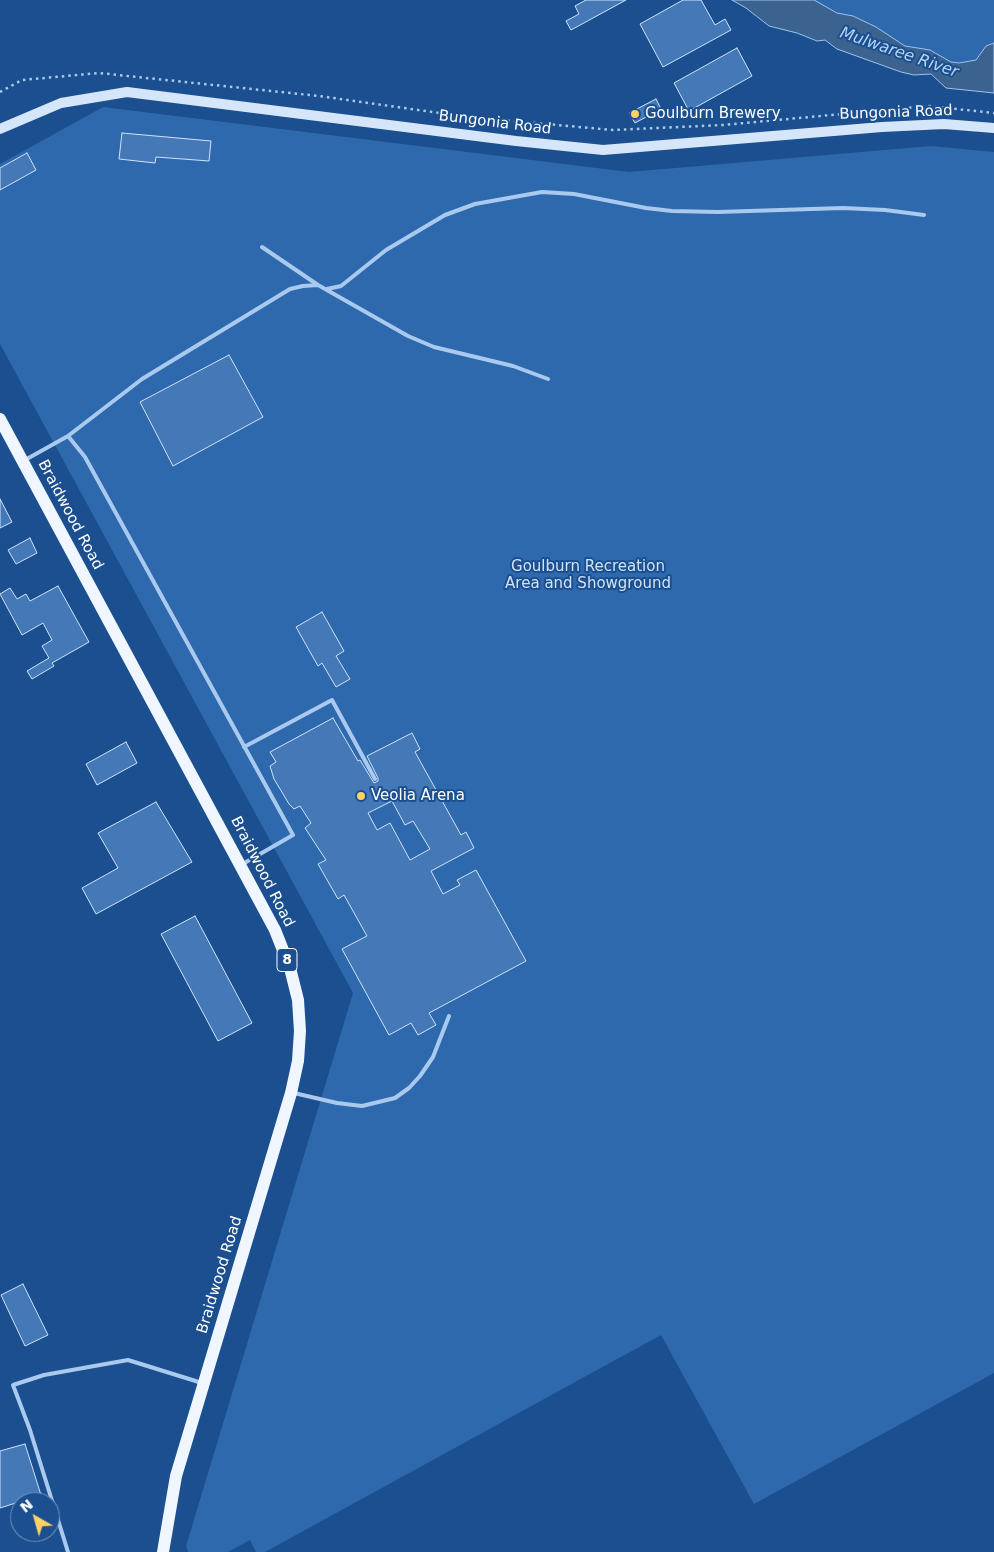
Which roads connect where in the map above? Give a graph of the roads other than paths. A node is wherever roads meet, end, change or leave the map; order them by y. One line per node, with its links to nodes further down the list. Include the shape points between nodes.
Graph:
1 (994, 128): 2 (street, Bungonia Road, via 944,124 882,127 603,150 127,92 61,102)
2 (0, 129)
3 (924, 215): 6 (lane, via 843,208 672,211 574,194 542,192 475,204 445,215 393,246 341,286)
4 (262, 247): 5 (lane)
5 (318, 285): 6 (lane); 9 (lane, via 290,289 142,379)
6 (327, 289): 7 (lane, via 408,336 434,347 513,366)
7 (548, 380)
8 (0, 419): 10 (main road, Braidwood Road / 8)
9 (68, 436): 10 (lane); 11 (lane, via 85,457)
10 (23, 461): 13 (main road, Braidwood Road / 8)
11 (244, 746): 12 (lane, via 332,700); 13 (lane, via 293,835)
12 (375, 779)
13 (242, 865): 15 (main road, Braidwood Road / 8, via 275,930 298,1000 298,1061)
14 (449, 1016): 15 (lane, via 432,1057 420,1076 395,1098 362,1106)
15 (291, 1093): 16 (main road, Braidwood Road / 8)
16 (204, 1384): 17 (lane, via 128,1360 44,1375 13,1385); 18 (main road, Braidwood Road / 8, via 176,1476)
17 (68, 1552)
18 (163, 1552)

